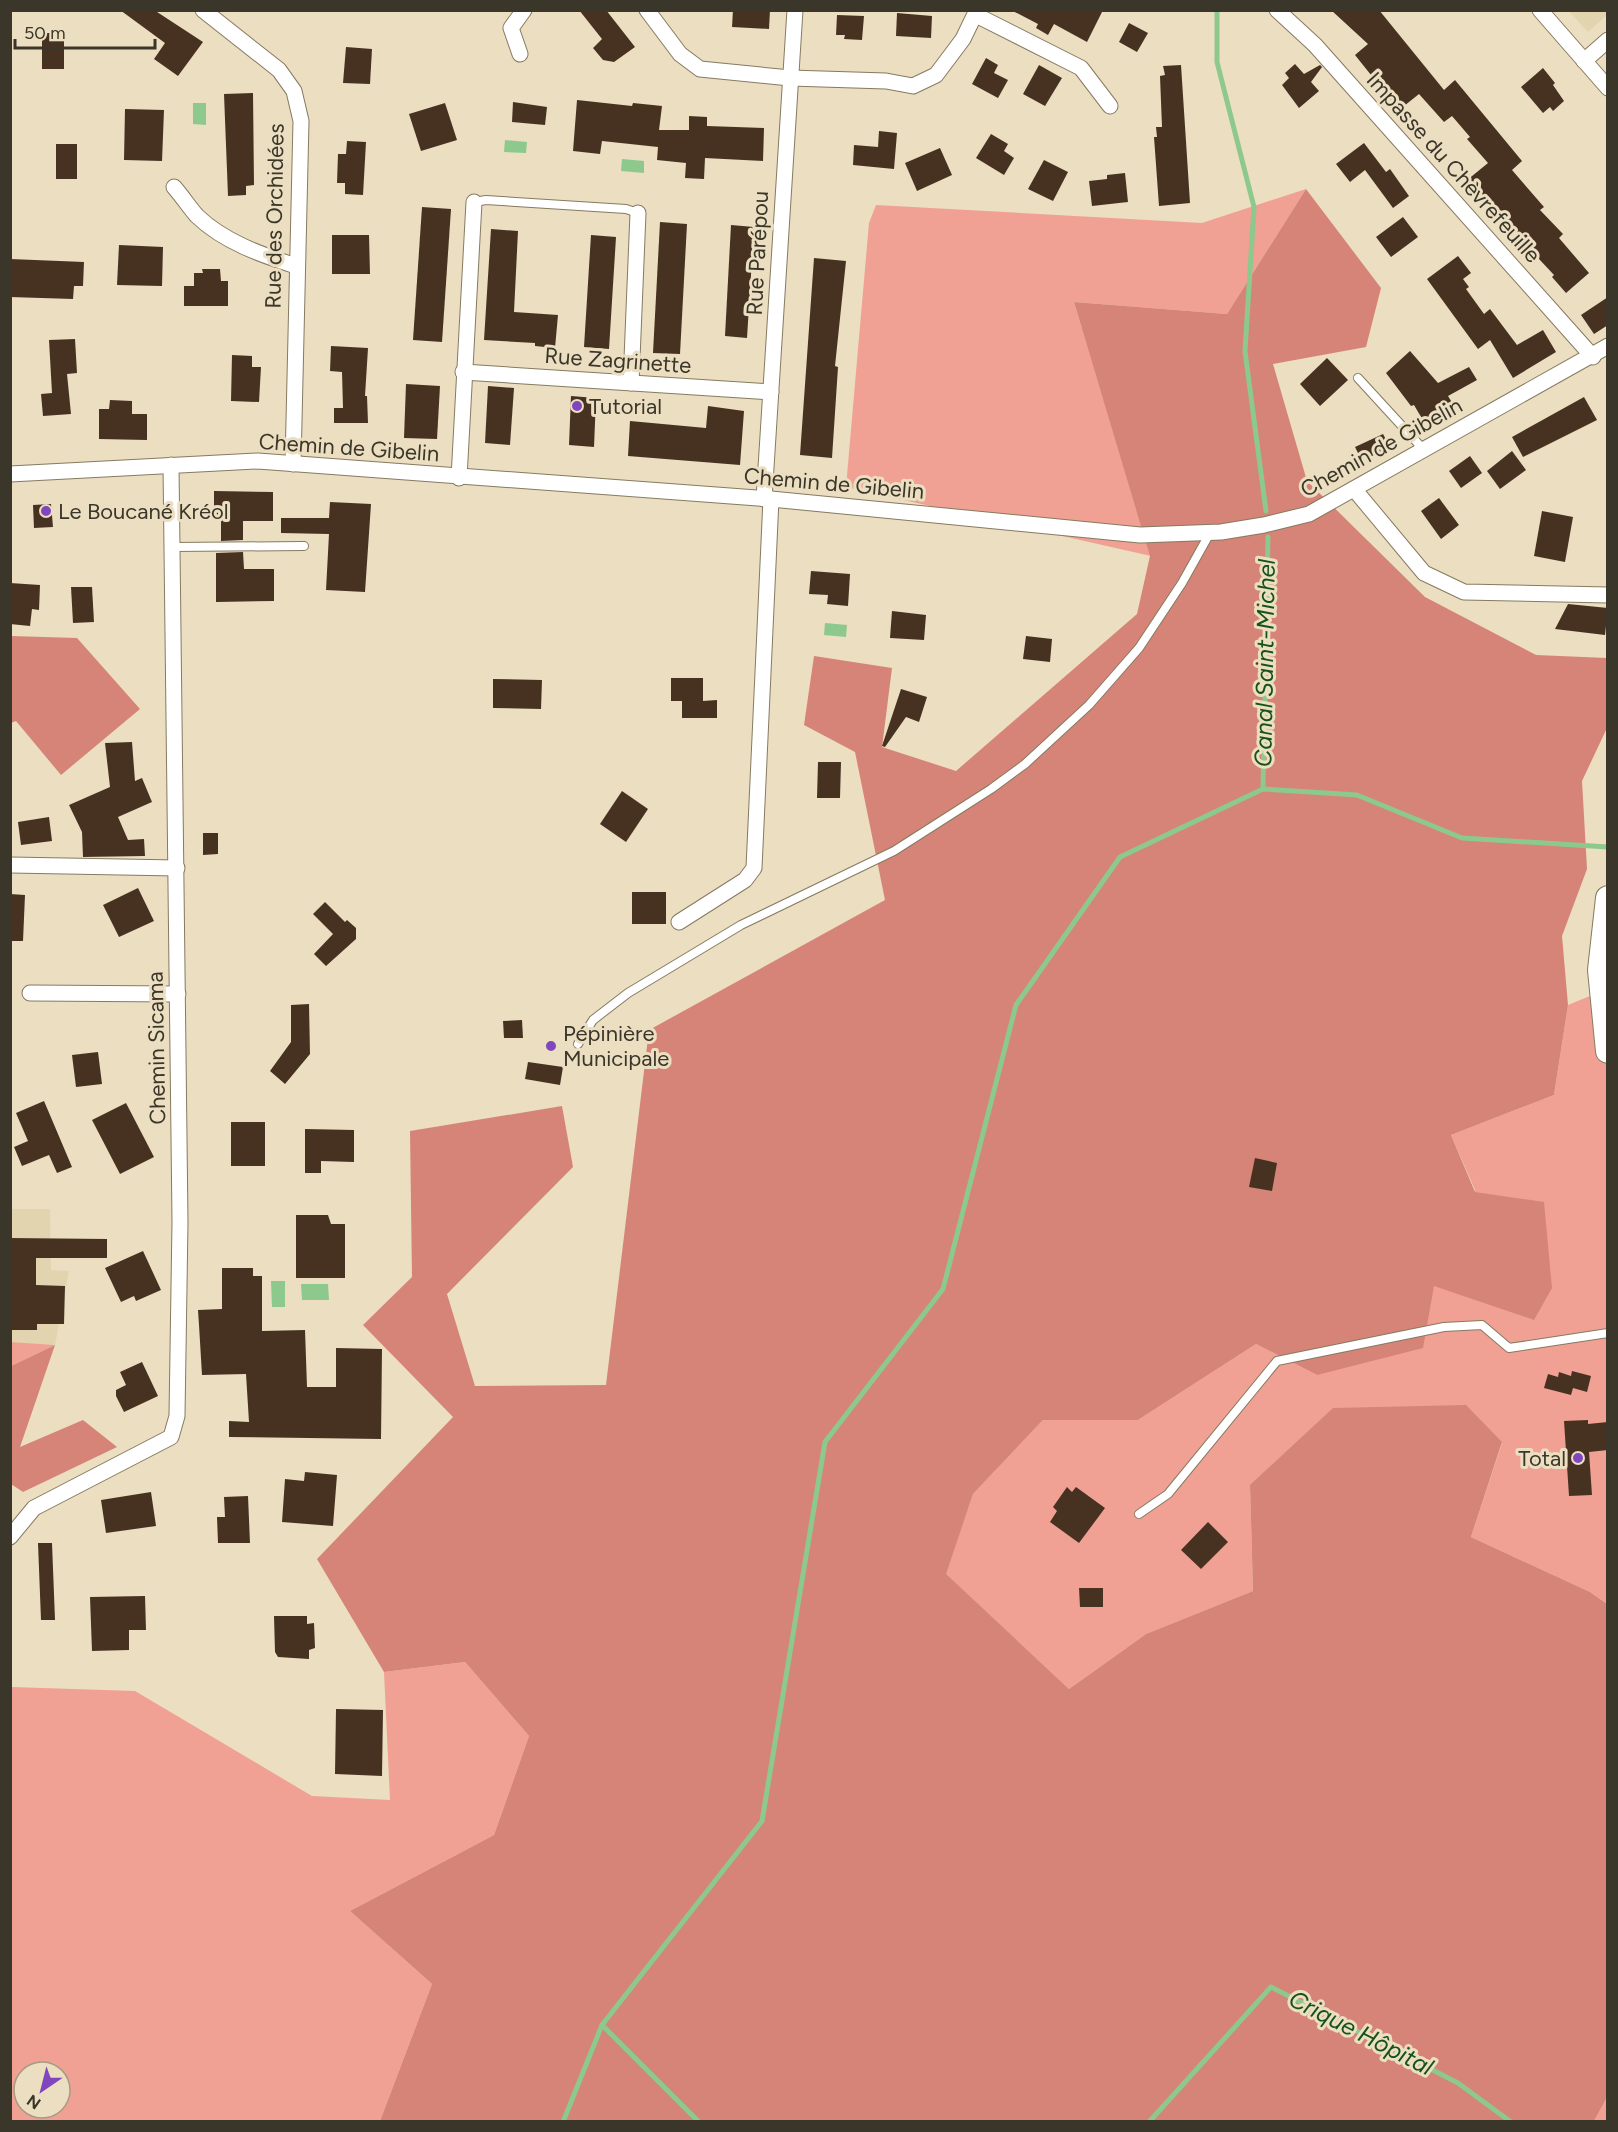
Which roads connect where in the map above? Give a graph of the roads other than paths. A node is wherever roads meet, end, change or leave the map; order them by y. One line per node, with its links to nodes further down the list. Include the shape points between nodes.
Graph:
1 (203, 10): 17 (street, Rue des Orchidées, via 279,70 294,91 301,121)
2 (524, 10): 9 (street, via 512,28)
3 (646, 10): 11 (street, via 680,54 700,69)
4 (795, 10): 11 (street, Rue Parépou)
5 (1277, 10): 19 (street, Impasse du Chèvrefeuille, via 1315,45)
6 (1540, 10): 10 (street)
7 (977, 13): 11 (street, via 936,75 913,86 886,81); 13 (street, via 1081,68)
8 (1608, 40): 10 (street)
9 (520, 54)
10 (1584, 61): 12 (street)
11 (790, 78): 23 (street, Rue Parépou)
12 (1608, 88)
13 (1110, 106)
14 (174, 187): 17 (street, via 198,216 230,238 261,255)
15 (474, 202): 16 (lane, via 626,209); 20 (street)
16 (638, 213): 22 (street)
17 (296, 266): 25 (street, Rue des Orchidées)
18 (1608, 346): 19 (street, Chemin de Gibelin)
19 (1593, 357): 24 (street, Chemin de Gibelin)
20 (463, 372): 22 (street, Rue Zagrinette); 28 (street)
21 (1358, 378): 24 (lane)
22 (631, 383): 23 (street, Rue Zagrinette)
23 (771, 392): 30 (street, Rue Parépou)
24 (1424, 450): 29 (street, Chemin de Gibelin)
25 (293, 464): 26 (street, Chemin de Gibelin, via 258,461); 28 (street, Chemin de Gibelin)
26 (171, 465): 27 (street, Chemin de Gibelin); 33 (street, Chemin Sicama)
27 (10, 474)
28 (459, 477): 30 (street, Chemin de Gibelin)
29 (1354, 489): 31 (street, Chemin de Gibelin, via 1309,514); 34 (street, via 1424,573 1464,592)
30 (767, 499): 31 (street, Chemin de Gibelin, via 1140,535); 38 (street, Rue Parépou, via 754,868 745,880)
31 (1210, 532): 41 (lane, via 1139,648 1089,705 1025,764 894,851 741,925 628,993 593,1020)
32 (304, 546): 33 (lane)
33 (174, 547): 36 (street, Chemin Sicama)
34 (1608, 595)
35 (10, 865): 36 (street)
36 (177, 868): 40 (street, Chemin Sicama)
37 (1608, 898): 42 (main road, via 1600,970)
38 (679, 922)
39 (30, 993): 40 (street)
40 (178, 994): 45 (street, Chemin Sicama, via 180,1234 177,1416 171,1437 34,1508)
41 (578, 1044)
42 (1608, 1051)
43 (1608, 1333): 44 (lane, via 1509,1348 1482,1325 1444,1327 1277,1361 1168,1494)
44 (1139, 1514)
45 (10, 1537)

